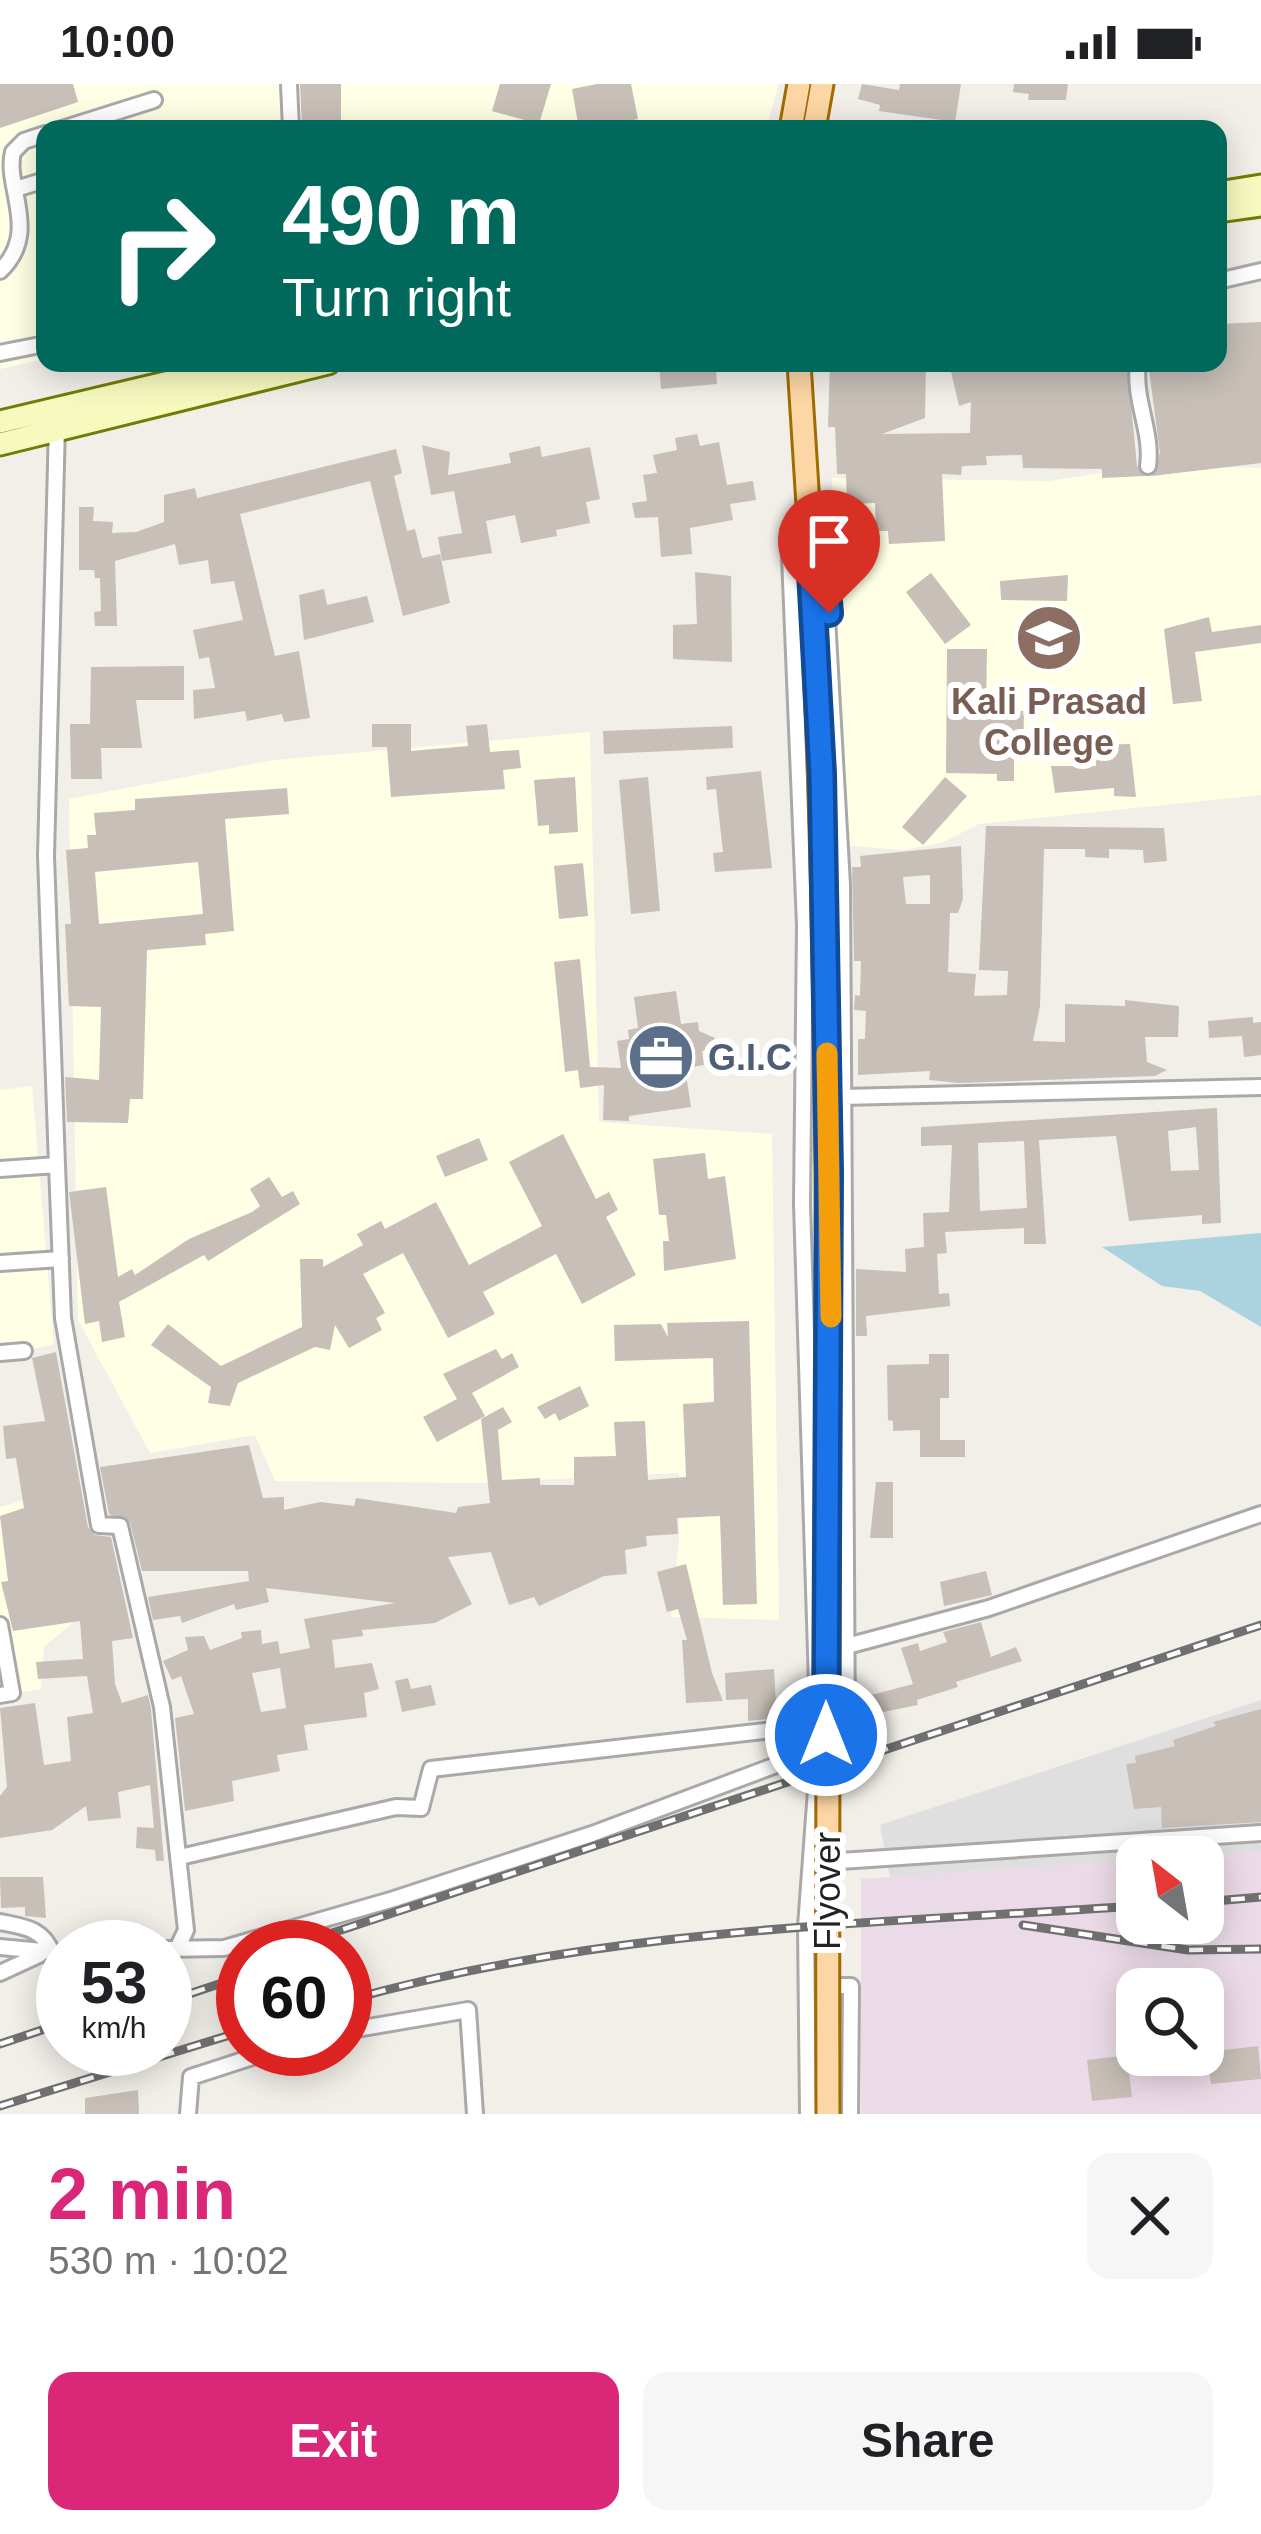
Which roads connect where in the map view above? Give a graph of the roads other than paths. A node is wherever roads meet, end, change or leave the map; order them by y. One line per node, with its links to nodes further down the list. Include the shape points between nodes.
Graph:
1 (289, 84): 6 (street)
2 (799, 84): 7 (main road)
3 (823, 84): 8 (main road)
4 (154, 100): 5 (street)
5 (91, 120)
6 (291, 120)
7 (793, 120)
8 (816, 120)
9 (36, 137): 12 (street, via 13,152)
10 (36, 183): 12 (street)
11 (1261, 186): 13 (main road)
12 (19, 188): 16 (street, via 16,254)
13 (1227, 192)
14 (1261, 205): 15 (main road)
15 (1227, 211)
16 (0, 271)
17 (1261, 271): 18 (street)
18 (1227, 279)
19 (36, 346): 20 (street)
20 (0, 353)
21 (220, 372): 25 (main road)
22 (285, 372): 25 (main road)
23 (800, 372): 29 (main road, Flyover)
24 (1137, 372): 28 (street)
25 (57, 420): 26 (main road); 27 (main road); 32 (street, via 46,856)
26 (0, 422)
27 (0, 444)
28 (1148, 466)
29 (809, 526): 31 (street, via 821,528 832,656); 42 (street, via 789,531 805,925 802,1204); 61 (main road, Flyover, bridge, via 829,1172)
30 (1261, 1087): 31 (street)
31 (842, 1097): 40 (street)
32 (57, 1165): 33 (street); 34 (street)
33 (0, 1169)
34 (61, 1259): 35 (street); 45 (street, via 63,1318 99,1525 120,1526 135,1584 162,1707)
35 (0, 1263)
36 (24, 1351): 37 (street)
37 (0, 1353)
38 (1261, 1514): 40 (street, via 989,1608)
39 (0, 1625): 41 (street, via 12,1693)
40 (847, 1646): 43 (street, via 847,1736)
41 (0, 1695)
42 (817, 1725): 43 (street); 45 (street, via 431,1769 422,1808 396,1807)
43 (819, 1749): 46 (street); 51 (street, via 394,1899 224,1948)
44 (1261, 1833): 46 (street)
45 (180, 1856): 47 (street)
46 (814, 1863): 55 (street)
47 (184, 1920)
48 (0, 1922): 49 (street)
49 (36, 1931)
50 (0, 1947): 52 (street)
51 (192, 1949)
52 (36, 1951)
53 (36, 1959): 54 (street)
54 (0, 1973)
55 (808, 1987): 60 (street); 62 (street, via 851,1986)
56 (372, 2026): 59 (street, via 468,2010)
57 (216, 2069): 58 (street, via 190,2077)
58 (188, 2114)
59 (475, 2114)
60 (808, 2114)
61 (828, 2114)
62 (850, 2114)

